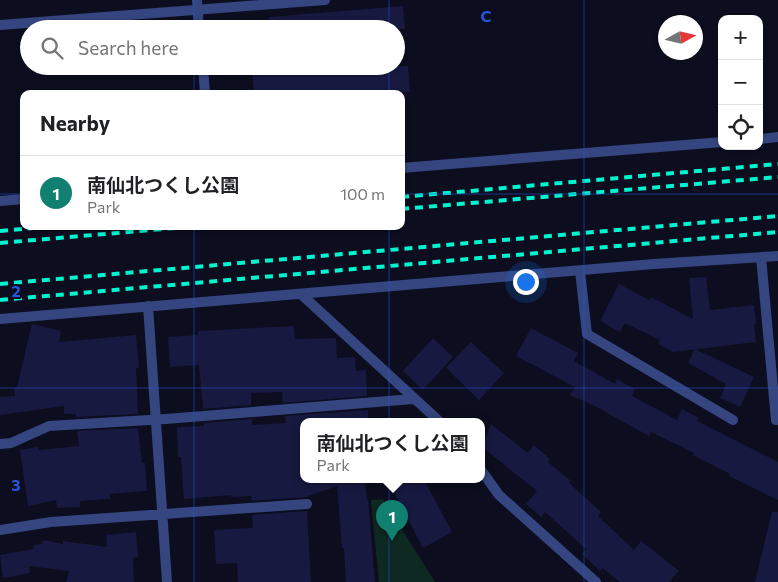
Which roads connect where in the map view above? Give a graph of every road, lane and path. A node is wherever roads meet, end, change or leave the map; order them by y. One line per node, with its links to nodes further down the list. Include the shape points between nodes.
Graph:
1 (325, 0): 2 (street)
2 (197, 5): 3 (street); 4 (street)
3 (49, 20)
4 (198, 20)
5 (20, 23): 6 (street)
6 (0, 25)
7 (204, 75): 8 (street)
8 (205, 90)
9 (778, 137): 10 (street)
10 (763, 139)
11 (718, 142): 12 (street)
12 (405, 168)
13 (20, 199): 14 (street)
14 (0, 201)
15 (778, 256): 16 (street)
16 (761, 257): 17 (street); 25 (street)
17 (580, 271): 18 (street); 24 (street, via 587,334)
18 (302, 295): 19 (street); 21 (street)
19 (148, 306): 20 (street); 23 (street)
20 (0, 319)
21 (413, 399): 22 (street); 23 (street)
22 (435, 418)
23 (156, 420): 26 (street, via 49,426 11,443); 29 (street)
24 (733, 420)
25 (778, 420)
26 (0, 444)
27 (485, 476): 32 (street, via 499,495)
28 (307, 504): 29 (street)
29 (163, 515): 30 (street, via 51,522); 31 (street)
30 (0, 530)
31 (167, 582)
32 (596, 582)

